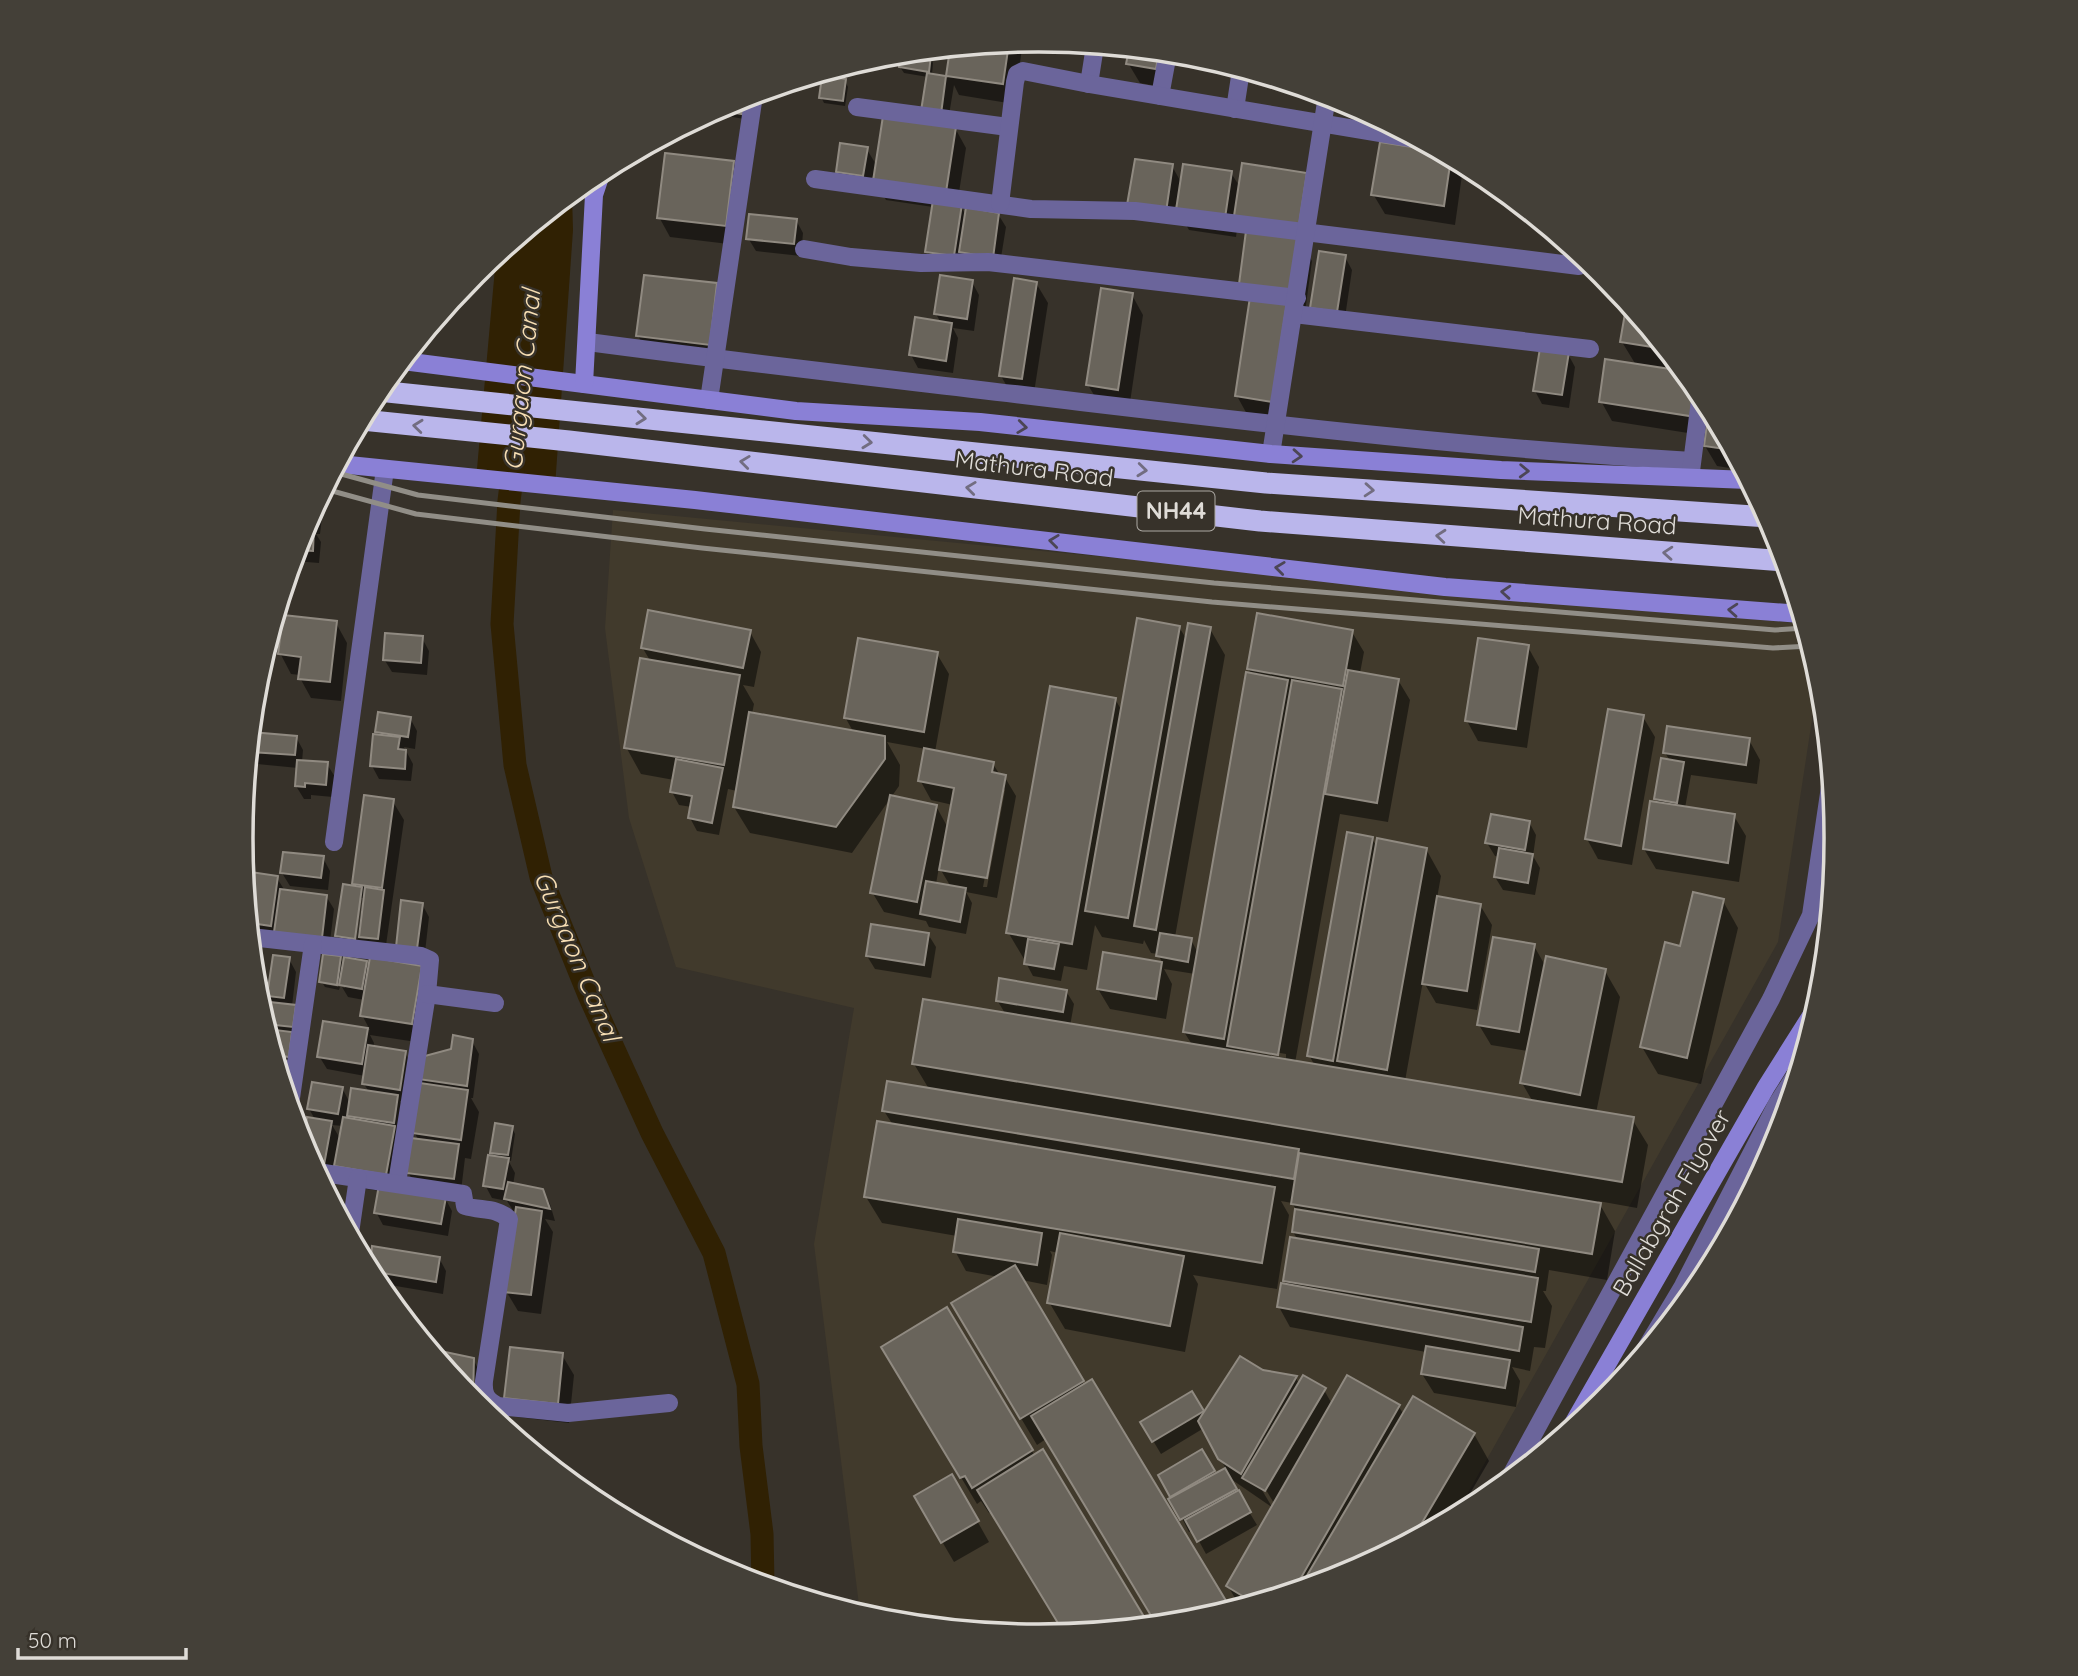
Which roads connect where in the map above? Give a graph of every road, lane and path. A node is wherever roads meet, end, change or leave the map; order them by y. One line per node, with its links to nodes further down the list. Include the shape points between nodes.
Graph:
1 (1093, 54): 4 (street)
2 (1166, 63): 5 (street)
3 (1240, 78): 9 (street)
4 (1088, 84): 5 (street); 11 (street, via 1020,72 1014,82)
5 (1160, 96): 9 (street)
6 (752, 107): 22 (street)
7 (858, 107): 11 (street)
8 (1325, 107): 10 (street)
9 (1235, 108): 10 (street)
10 (1322, 124): 12 (street); 16 (street)
11 (1009, 127): 15 (street)
12 (1383, 133)
13 (815, 179): 15 (street)
14 (592, 193): 20 (main road)
15 (1000, 204): 16 (street, via 1135,211)
16 (1306, 232): 18 (street); 19 (street)
17 (804, 249): 19 (street, via 921,263 988,262)
18 (1576, 266)
19 (1295, 306): 21 (street); 29 (street)
20 (588, 342): 22 (street); 24 (main road)
21 (1590, 349)
22 (714, 359): 26 (street); 29 (street)
23 (414, 362): 24 (main road)
24 (584, 384): 26 (main road)
25 (393, 392): 35 (highway, Mathura Road / NH44, one-way to 35, via 1266,483)
26 (709, 400): 30 (main road, one-way to 30, via 796,411 980,422)
27 (1698, 412): 33 (street)
28 (374, 421): 36 (highway, Mathura Road / NH44, one-way to 28, via 1259,521)
29 (1275, 425): 30 (street); 33 (street)
30 (1271, 454): 33 (main road, one-way to 33, via 1501,470)
31 (349, 465): 32 (main road)
32 (385, 469): 37 (main road, one-way to 32, via 1444,587 561,485); 39 (street)
33 (1691, 469): 34 (main road)
34 (1736, 478)
35 (1755, 516)
36 (1773, 560)
37 (1791, 613)
38 (1824, 829): 56 (street, via 1811,915 1771,999)
39 (334, 842)
40 (260, 938): 41 (street)
41 (313, 944): 42 (street, via 426,957 431,964); 45 (street)
42 (427, 993): 43 (street); 49 (street)
43 (495, 1003)
44 (1800, 1034): 53 (main road, Ballabgrah Flyover)
45 (293, 1084)
46 (1779, 1101): 51 (street)
47 (330, 1174): 48 (street)
48 (358, 1178): 49 (street); 50 (street)
49 (397, 1183): 52 (street, via 463,1194 465,1206 492,1209 509,1219)
50 (352, 1218)
51 (1709, 1247)
52 (485, 1394)
53 (1586, 1400)
54 (669, 1403): 55 (street, via 568,1413)
55 (497, 1406)
56 (1520, 1458)

